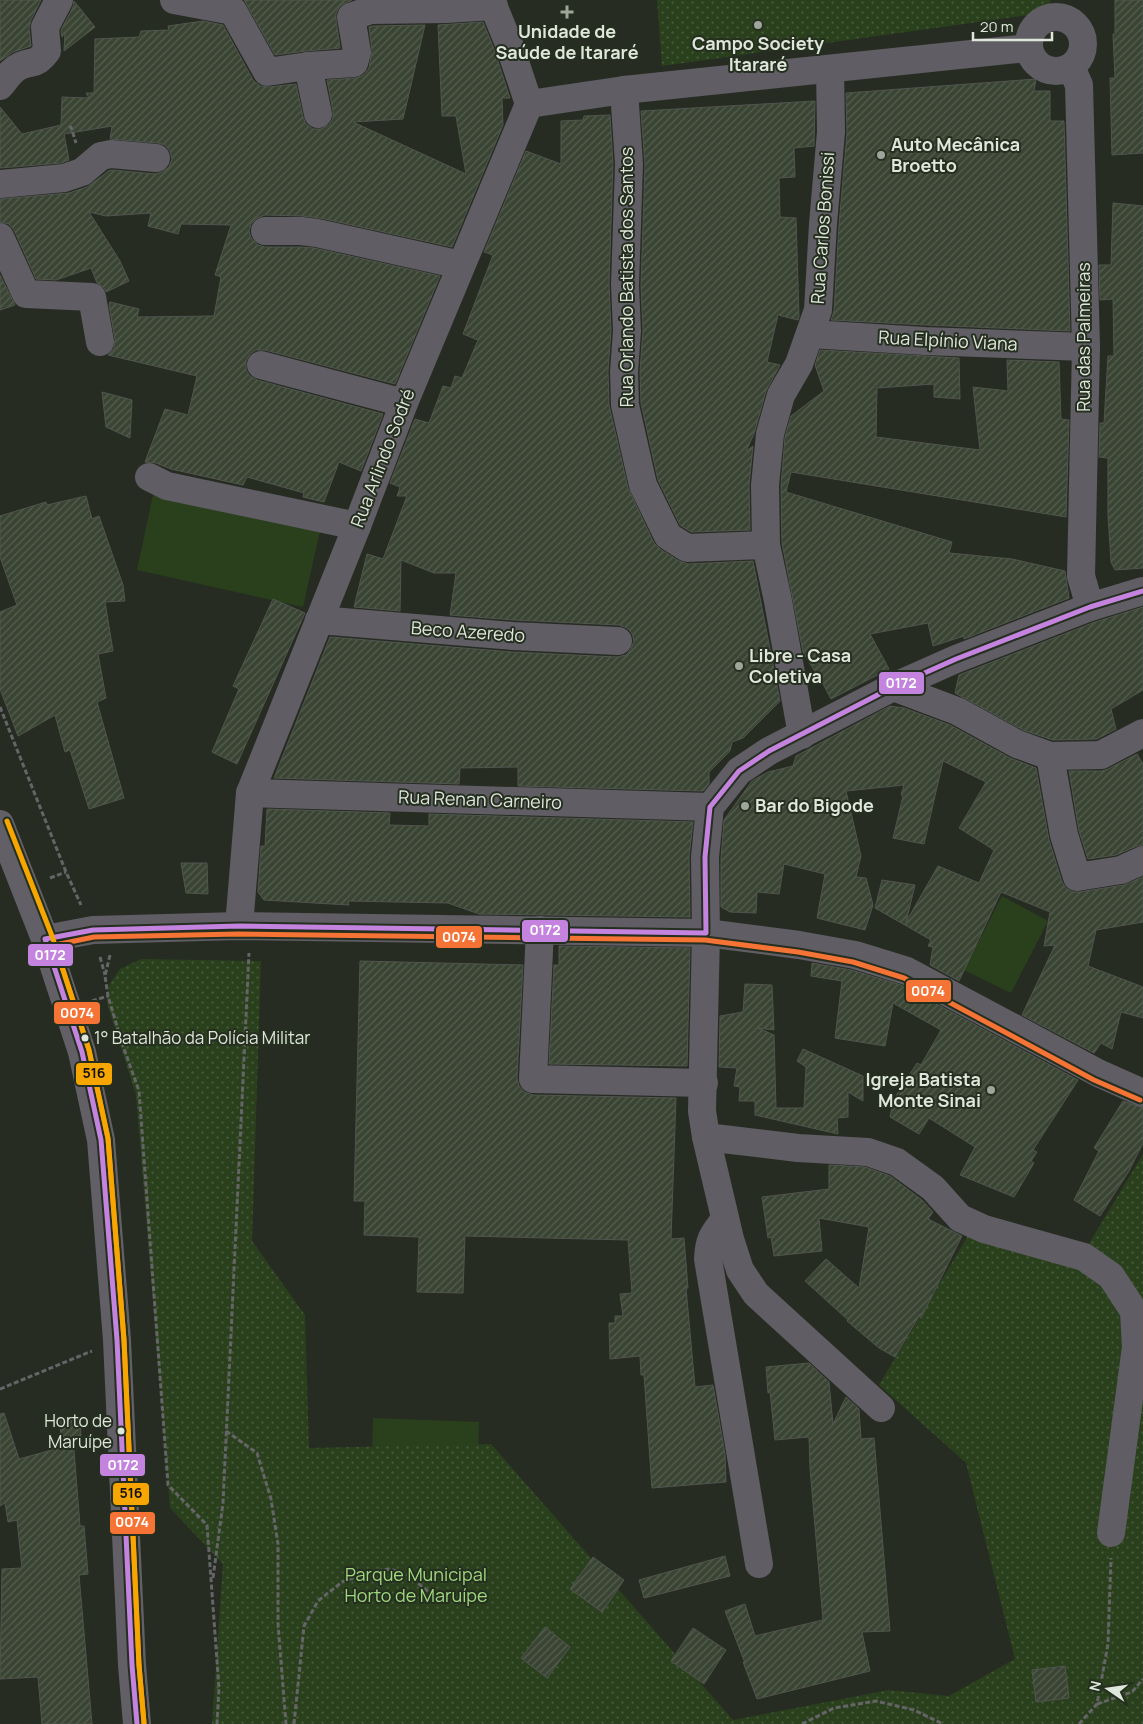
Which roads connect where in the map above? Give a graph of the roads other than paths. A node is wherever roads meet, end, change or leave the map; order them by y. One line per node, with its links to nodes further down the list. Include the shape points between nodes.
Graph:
1 (58, 0): 9 (street, via 45,27 47,51 38,61 18,66)
2 (174, 0): 6 (street, via 234,11 267,72)
3 (492, 3): 6 (street, via 446,9 370,10 351,17 358,52 354,63); 11 (street)
4 (1059, 8): 5 (street, via 1031,32); 7 (street, via 1082,38 1081,55)
5 (1028, 48): 7 (street, via 1036,64 1053,72); 8 (street)
6 (308, 66): 12 (street)
7 (1071, 68): 20 (street, Rua das Palmeiras, via 1079,85)
8 (830, 69): 10 (street); 18 (street, Rua Carlos Bonissi, via 831,132 818,310)
9 (0, 86)
10 (624, 90): 11 (street); 25 (street, Rua Orlando Batista dos Santos, via 628,164 625,405 644,485 668,536 687,548)
11 (528, 104): 17 (street, Rua Arlindo Sodré)
12 (318, 114)
13 (156, 158): 14 (street, via 111,154 101,156 82,172 64,178)
14 (0, 184)
15 (265, 231): 17 (street, via 318,233)
16 (0, 237): 19 (street, via 26,294 92,297)
17 (461, 265): 22 (street, Rua Arlindo Sodré)
18 (810, 334): 20 (street, Rua Elpínio Viana); 25 (street, Rua Carlos Bonissi, via 799,364 781,395 770,434 765,485)
19 (100, 342)
20 (1086, 347): 27 (street, Rua das Palmeiras, via 1081,576)
21 (261, 365): 22 (street)
22 (404, 403): 24 (street, Rua Arlindo Sodré)
23 (150, 477): 24 (street, via 167,486)
24 (357, 526): 28 (street, Rua Arlindo Sodré)
25 (766, 545): 32 (street, Rua Carlos Bonissi)
26 (1143, 591): 27 (street)
27 (1090, 607): 30 (street)
28 (319, 620): 29 (street, Beco Azeredo); 34 (street, Rua Arlindo Sodré)
29 (618, 641)
30 (893, 687): 32 (street); 33 (street, via 957,711 1017,744)
31 (1143, 733): 33 (street, via 1101,755)
32 (802, 734): 35 (street, via 739,771)
33 (1050, 756): 37 (street, via 1064,835 1077,877 1121,870)
34 (250, 794): 35 (street, Rua Renan Carneiro); 40 (street, Rua Arlindo Sodré)
35 (710, 807): 39 (street, via 705,857)
36 (0, 824): 41 (main road)
37 (1143, 860)
38 (540, 930): 39 (street); 40 (street, via 291,927); 42 (street, via 533,1079)
39 (706, 933): 42 (street); 43 (street, via 799,945 907,971)
40 (244, 937): 41 (street, via 93,930)
41 (45, 938): 49 (main road, via 82,1052 101,1140 117,1340)
42 (704, 1083): 44 (street, via 702,1111)
43 (1143, 1093)
44 (706, 1137): 45 (street); 47 (street, via 868,1152 897,1162 933,1188 960,1218 1084,1257 1111,1276 1134,1311 1136,1347)
45 (726, 1219): 46 (street, via 740,1270 756,1294); 48 (street, via 712,1236 708,1258)
46 (881, 1408)
47 (1111, 1533)
48 (759, 1564)
49 (137, 1724)

